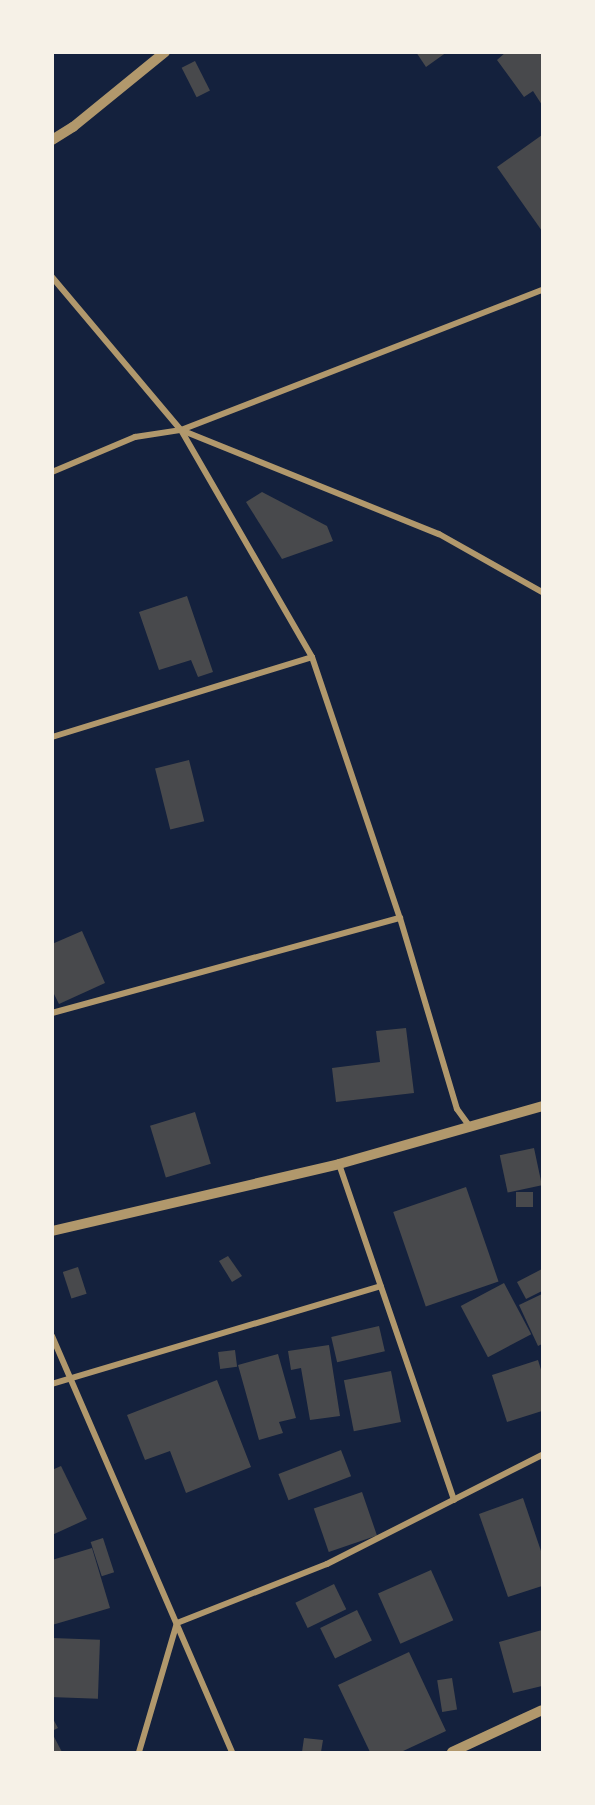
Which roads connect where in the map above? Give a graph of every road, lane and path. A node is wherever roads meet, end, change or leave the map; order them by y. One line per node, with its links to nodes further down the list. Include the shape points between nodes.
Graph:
1 (165, 52): 2 (street)
2 (52, 140)
3 (52, 277): 5 (street)
4 (543, 290): 5 (street)
5 (181, 430): 6 (street, via 135,437); 7 (street, via 438,534); 8 (street)
6 (52, 472)
7 (543, 592)
8 (312, 657): 9 (street); 10 (street)
9 (52, 737)
10 (400, 918): 11 (street); 13 (street, via 457,1109)
11 (52, 1013)
12 (543, 1106): 13 (street)
13 (470, 1127): 14 (street)
14 (339, 1164): 15 (street); 16 (street)
15 (52, 1231)
16 (381, 1286): 18 (street); 21 (street)
17 (52, 1336): 18 (street)
18 (70, 1377): 19 (street); 22 (street)
19 (52, 1384)
20 (543, 1455): 21 (street)
21 (454, 1500): 22 (street, via 327,1564)
22 (177, 1623): 24 (street); 25 (street)
23 (543, 1710): 26 (street)
24 (139, 1752)
25 (232, 1752)
26 (456, 1752)

